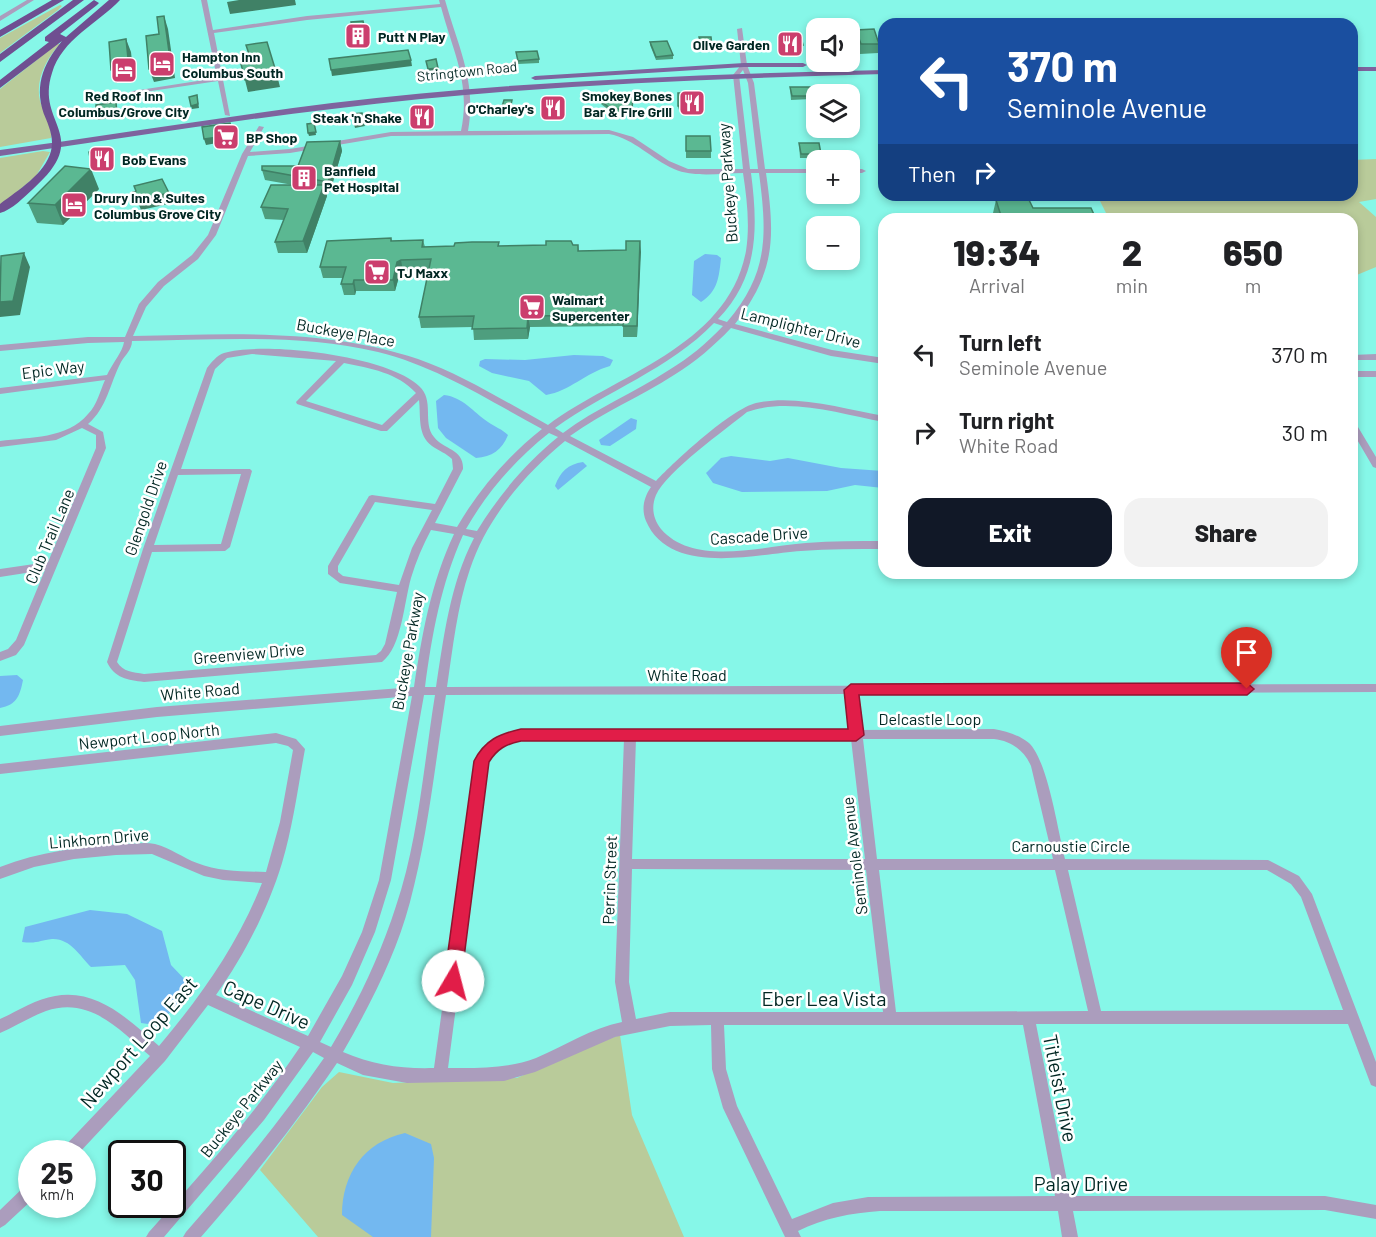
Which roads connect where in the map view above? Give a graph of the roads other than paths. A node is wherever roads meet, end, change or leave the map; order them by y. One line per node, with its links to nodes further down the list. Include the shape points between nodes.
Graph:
1 (31, 0): 9 (street)
2 (59, 0): 12 (highway)
3 (79, 0): 13 (highway)
4 (98, 0): 21 (highway)
5 (108, 0): 25 (highway)
6 (115, 0): 34 (highway, via 62,46 47,73 44,99)
7 (204, 0): 11 (street)
8 (443, 2): 11 (street); 26 (street)
9 (0, 19)
10 (740, 28): 17 (street, Buckeye Parkway)
11 (211, 32): 22 (street)
12 (0, 34)
13 (0, 59)
14 (878, 65): 17 (main road)
15 (1358, 69): 16 (main road)
16 (1376, 69)
17 (748, 71): 18 (main road, Stringtown Road); 19 (main road, Stringtown Road); 20 (main road, Stringtown Road); 38 (street, Buckeye Parkway)
18 (878, 72)
19 (577, 74): 23 (main road, Stringtown Road); 26 (main road)
20 (736, 75): 26 (main road, Stringtown Road); 37 (street, Buckeye Parkway)
21 (0, 76)
22 (221, 79): 27 (street); 29 (street)
23 (519, 79)
24 (508, 80): 26 (main road, Stringtown Road)
25 (0, 85)
26 (468, 88): 28 (main road, Stringtown Road); 29 (main road, Stringtown Road); 32 (street, via 470,108)
27 (133, 93)
28 (282, 113): 30 (main road, Stringtown Road); 31 (main road)
29 (228, 115): 33 (main road); 34 (main road, Stringtown Road)
30 (242, 118): 31 (main road); 33 (main road, Stringtown Road)
31 (261, 127): 36 (street)
32 (464, 133): 36 (street, via 391,134 308,148); 37 (street, via 616,133 633,138 681,170)
33 (135, 135): 34 (main road, Stringtown Road)
34 (57, 144): 35 (main road, Stringtown Road); 40 (highway, via 54,156 40,174)
35 (0, 153)
36 (245, 153): 43 (street, via 212,235 195,257 148,298)
37 (747, 171): 38 (street); 41 (street, Buckeye Parkway, via 752,231 748,260 730,297)
38 (762, 171): 39 (street); 42 (street, Buckeye Parkway, via 766,255 752,291)
39 (806, 171)
40 (0, 210)
41 (712, 320): 42 (street, Lamplighter Drive); 58 (street, Buckeye Parkway, via 657,365)
42 (729, 325): 48 (street, Lamplighter Drive, via 831,353); 60 (street, Buckeye Parkway, via 671,373)
43 (128, 339): 44 (street, Buckeye Place); 49 (street, Buckeye Place, via 283,337 355,345); 52 (street)
44 (0, 348)
45 (1358, 358): 46 (street)
46 (1375, 358)
47 (342, 360): 53 (street); 55 (street, via 300,402 384,429); 63 (street, Glengold Drive, via 252,351 219,358 211,368)
48 (878, 360)
49 (417, 362): 53 (street); 58 (street, Buckeye Place)
50 (1358, 374): 51 (street)
51 (1376, 374)
52 (110, 377): 54 (street, Epic Way); 57 (street, via 99,407)
53 (399, 377): 55 (street, via 411,381)
54 (0, 391)
55 (421, 393): 65 (street, via 429,439 455,455 459,462)
56 (878, 418): 64 (street, via 779,402 755,404)
57 (84, 425): 61 (street, via 56,437); 71 (street, Club Trail Lane, via 100,434 102,448)
58 (549, 428): 60 (street, Buckeye Place); 67 (street, Buckeye Parkway, via 493,484)
59 (1358, 434): 62 (street)
60 (564, 437): 64 (street, Buckeye Place); 68 (street, Buckeye Parkway, via 515,484)
61 (0, 444)
62 (1376, 465)
63 (175, 472): 70 (street, Glengold Drive); 70 (street, via 247,471 225,547)
64 (657, 486): 69 (street, Cascade Drive, via 648,505 648,516 661,534 689,551 722,554)
65 (439, 508): 66 (street); 73 (street, via 372,498 333,566 333,574 340,579)
66 (431, 526): 67 (street); 73 (street, via 417,548)
67 (460, 531): 68 (street); 78 (street, Buckeye Parkway, via 430,610)
68 (479, 535): 79 (street, Buckeye Parkway, via 455,600)
69 (878, 545)
70 (148, 549): 75 (street, Glengold Drive, via 112,662)
71 (52, 565): 72 (street); 74 (street, Club Trail Lane, via 20,642 12,652)
72 (0, 573)
73 (402, 589): 75 (street, Greenview Drive, via 385,654 378,659 144,678)
74 (0, 657)
75 (116, 670)
76 (1376, 688): 77 (street, White Road)
77 (851, 690): 79 (street, White Road); 82 (street, Seminole Avenue)
78 (418, 691): 79 (street, White Road); 80 (street, White Road, via 157,712); 98 (street, Buckeye Parkway, via 392,848 379,901 358,955)
79 (441, 691): 100 (street, Buckeye Parkway, via 417,849 405,898 374,981)
80 (0, 731)
81 (630, 735): 82 (street, Delcastle Loop); 86 (street, Perrin Street); 101 (street, Delcastle Loop, via 521,735 504,739 486,754 481,767)
82 (856, 735): 85 (street, Delcastle Loop, via 993,734 1017,741 1028,749 1037,766); 87 (street, Seminole Avenue)
83 (299, 749): 84 (street, Newport Loop North, via 292,742 276,738); 89 (street, Newport Loop East)
84 (0, 769)
85 (1060, 863): 87 (street, Carnoustie Circle); 92 (street, Delcastle Loop); 93 (street, Carnoustie Circle, via 1257,863 1278,868 1306,894)
86 (626, 864): 87 (street, Carnoustie Circle); 97 (street, Perrin Street, via 622,982)
87 (872, 864): 95 (street, Seminole Avenue)
88 (0, 873): 89 (street, Linkhorn Drive, via 44,859 136,848 167,852 215,874)
89 (270, 878): 90 (street, Newport Loop East, via 257,911)
90 (207, 998): 98 (street, Cape Drive); 99 (street, Newport Loop East)
91 (1028, 1017): 92 (street, Eber Lea Vista); 95 (street, Eber Lea Vista); 105 (street, Titleist Drive)
92 (1096, 1017): 93 (street, Eber Lea Vista)
93 (1352, 1017): 102 (street, Carnoustie Circle)
94 (717, 1018): 95 (street, Eber Lea Vista); 97 (street, Eber Lea Vista, via 670,1019); 108 (street, via 719,1069 730,1108)
95 (890, 1018)
96 (0, 1026): 99 (street, via 55,1002 78,999 101,1007)
97 (630, 1026): 101 (street, Eber Lea Vista, via 518,1071)
98 (311, 1045): 100 (street, Eber Lea Vista); 109 (street, Buckeye Parkway, via 257,1121)
99 (159, 1055): 103 (street, Newport Loop East)
100 (336, 1056): 101 (street, Eber Lea Vista, via 393,1075); 110 (street, Buckeye Parkway, via 281,1134)
101 (440, 1076)
102 (1376, 1080)
103 (80, 1140)
104 (18, 1203): 107 (street)
105 (1064, 1204): 106 (street, Palay Drive, via 1325,1203); 108 (street, Palay Drive, via 860,1205 827,1210); 111 (street, Titleist Drive)
106 (1376, 1212)
107 (0, 1220)
108 (791, 1233)
109 (154, 1237)
110 (191, 1237)
111 (1070, 1237)

